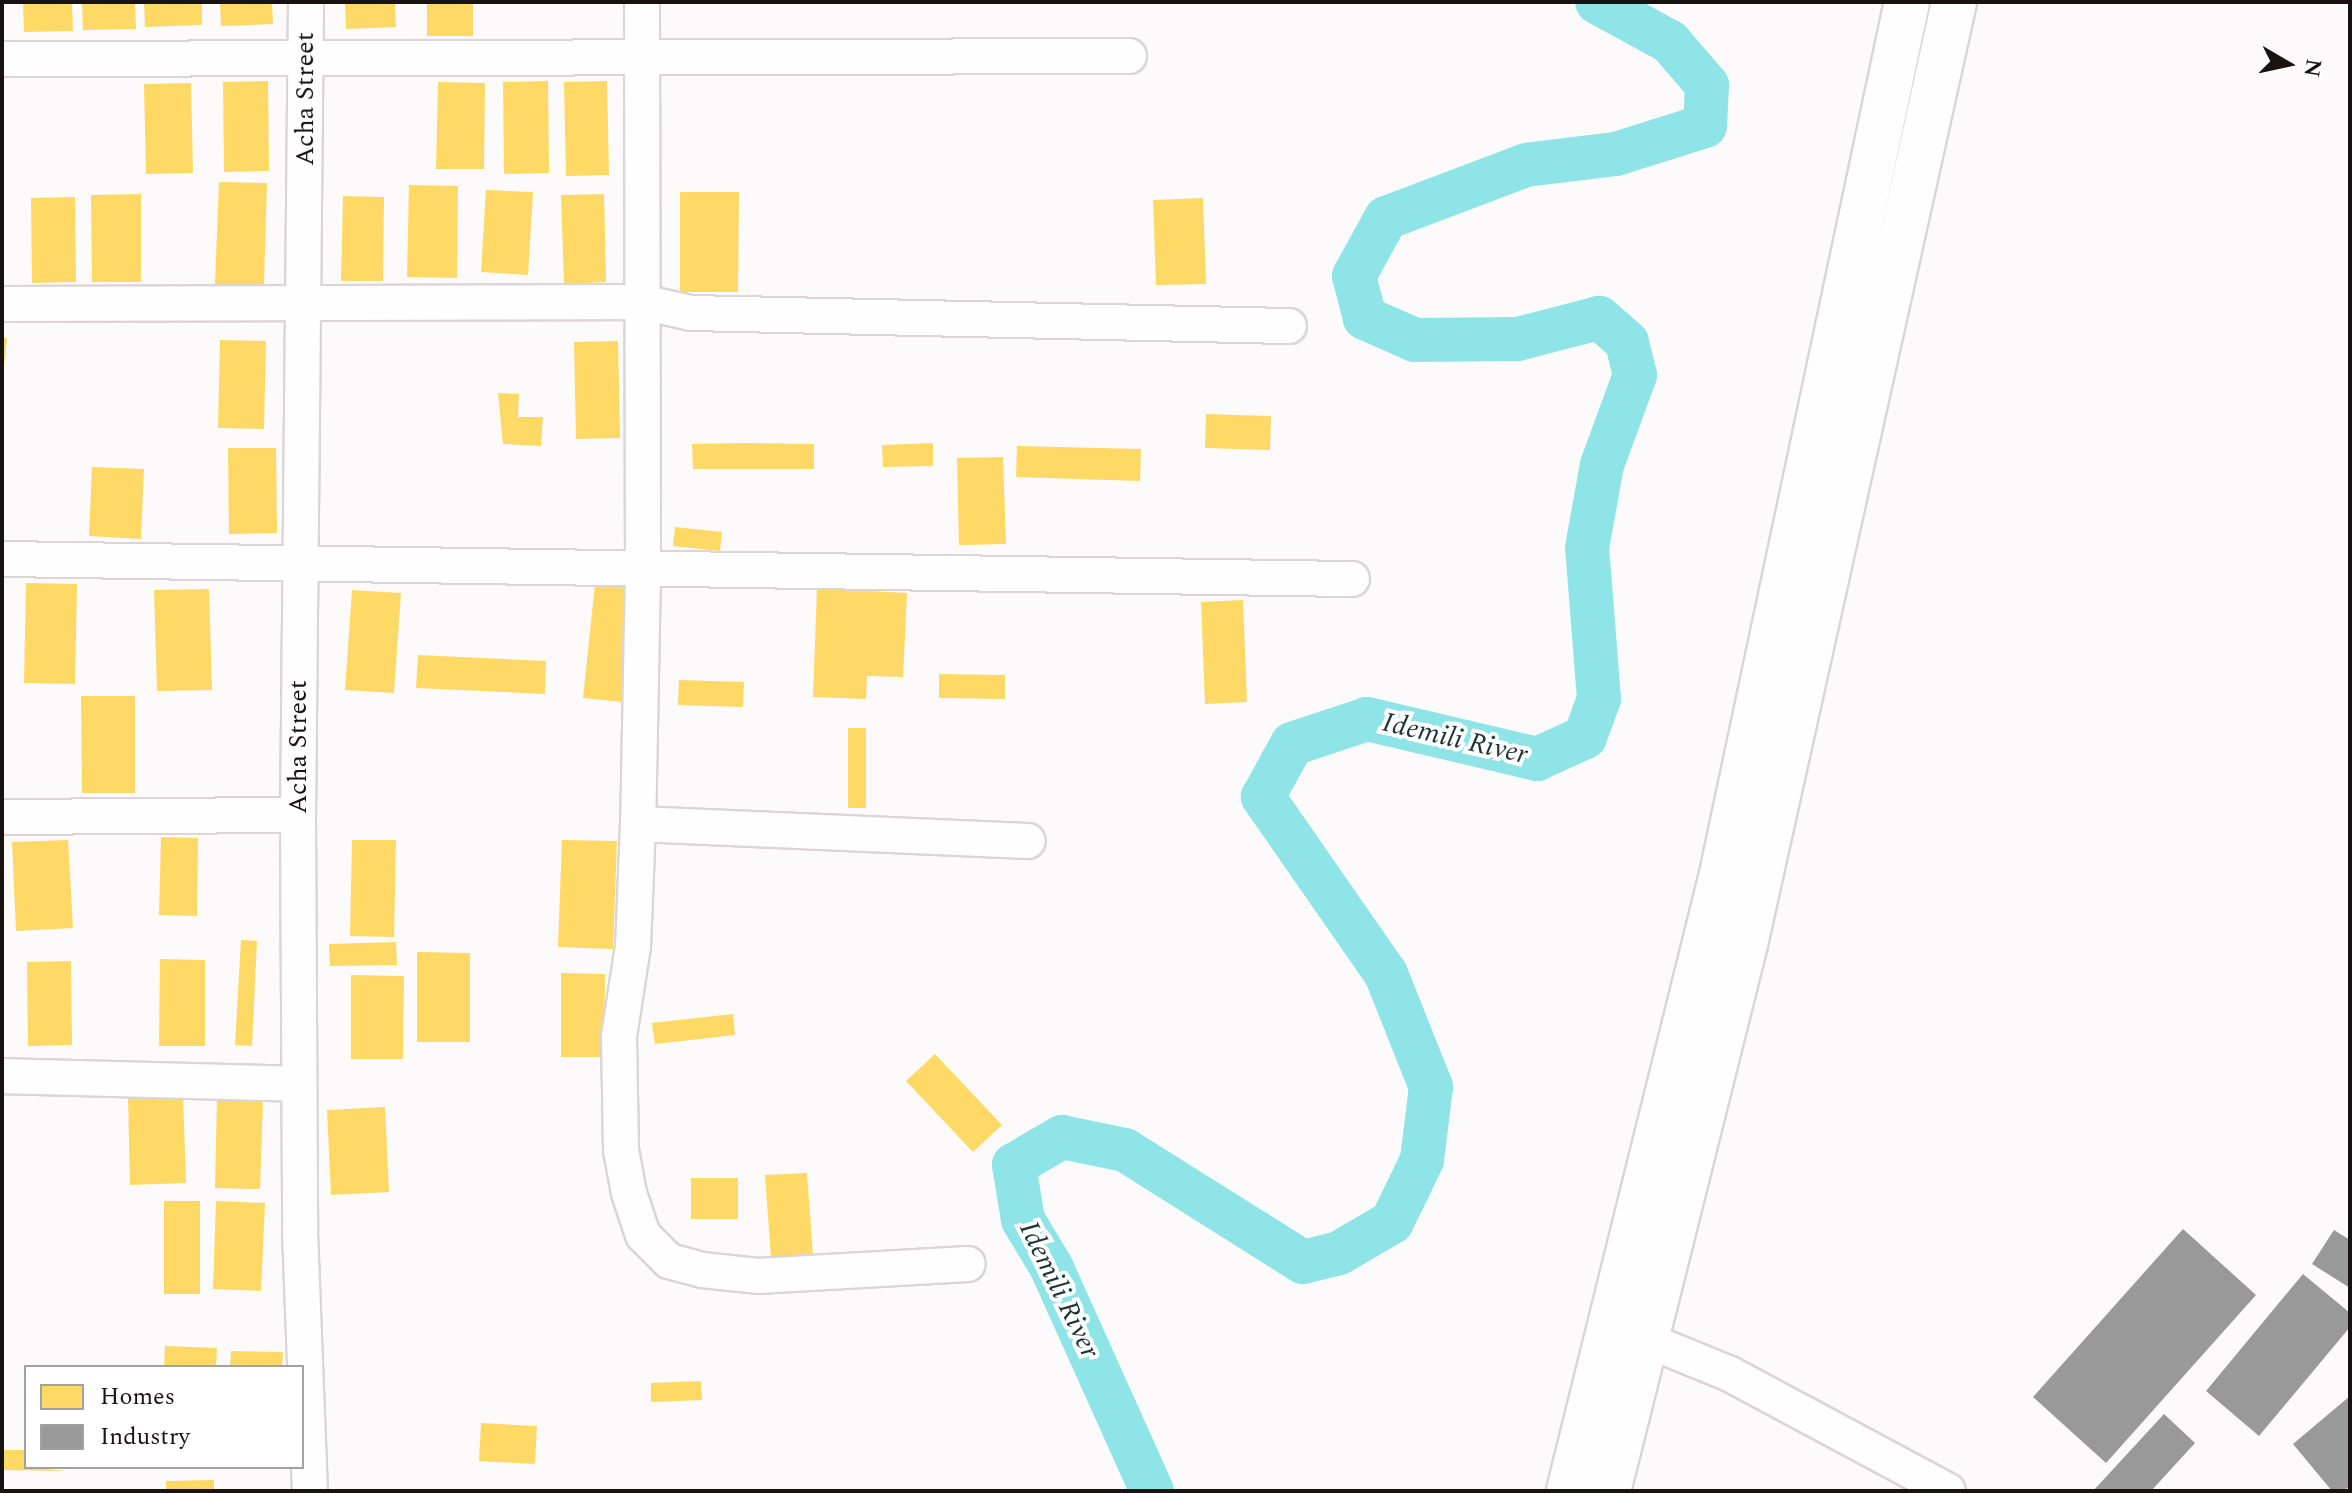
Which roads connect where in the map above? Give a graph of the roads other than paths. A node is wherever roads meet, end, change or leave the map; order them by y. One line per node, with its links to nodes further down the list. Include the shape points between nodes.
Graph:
1 (306, 2): 8 (street, Acha Street)
2 (642, 2): 7 (street)
3 (1907, 2): 26 (highway, via 1719,889)
4 (1954, 2): 24 (highway, via 1745,944)
5 (1129, 56): 7 (street)
6 (2, 59): 8 (street)
7 (640, 60): 8 (street); 9 (street)
8 (306, 61): 10 (street, Acha Street)
9 (642, 302): 10 (street); 12 (street, via 691,313); 15 (street)
10 (305, 303): 11 (street); 14 (street, Acha Street)
11 (2, 304)
12 (1289, 326)
13 (2, 559): 14 (street)
14 (300, 563): 15 (street); 17 (street, Acha Street)
15 (643, 572): 16 (street); 19 (street)
16 (1352, 579)
17 (298, 815): 18 (street); 22 (street, Acha Street)
18 (2, 817)
19 (638, 824): 20 (street); 23 (street, via 633,946 619,1036 621,1150 643,1235 669,1261 758,1276)
20 (1028, 841)
21 (2, 1076): 22 (street)
22 (299, 1084): 25 (street, Acha Street)
23 (968, 1264)
24 (1649, 1341): 27 (highway); 28 (street, via 1730,1374)
25 (310, 1491)
26 (1569, 1491)
27 (1608, 1491)
28 (1948, 1491)

